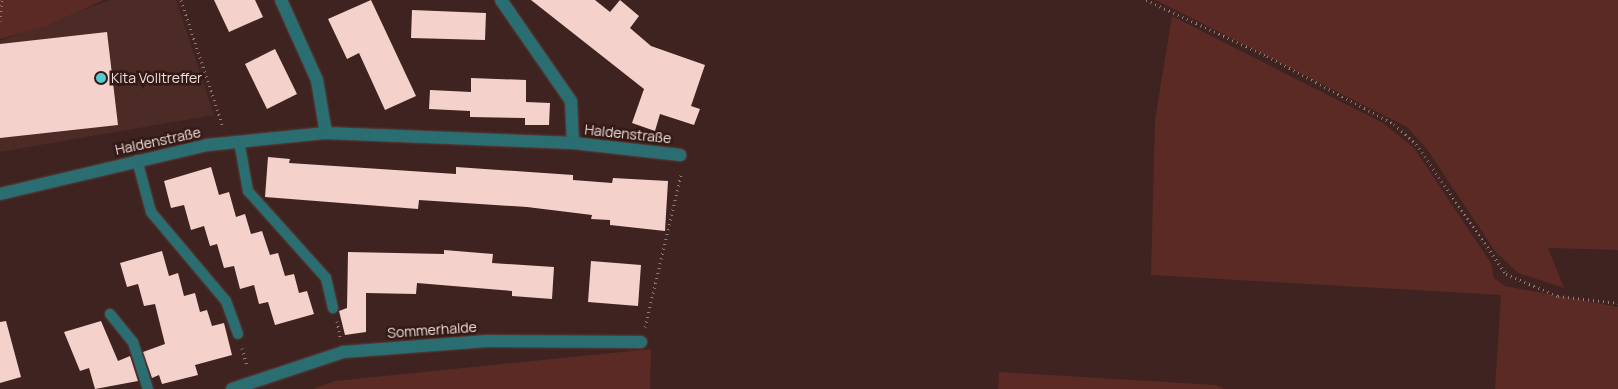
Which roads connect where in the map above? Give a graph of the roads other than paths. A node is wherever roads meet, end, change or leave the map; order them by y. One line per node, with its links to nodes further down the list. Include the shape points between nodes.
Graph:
1 (281, 0): 3 (street, via 317,80)
2 (501, 0): 5 (street, Haldenstraße, via 571,101)
3 (326, 133): 4 (street, Haldenstraße); 5 (street, Haldenstraße)
4 (234, 141): 7 (street, Haldenstraße); 9 (lane, via 248,191 326,278)
5 (573, 143): 6 (street, Haldenstraße)
6 (680, 155)
7 (137, 160): 8 (street, Haldenstraße); 11 (lane, via 151,212 226,301)
8 (0, 194)
9 (333, 308)
10 (110, 314): 13 (lane, via 133,342)
11 (238, 334)
12 (641, 342): 14 (street, Sommerhalde, via 487,341 343,352)
13 (148, 389)
14 (232, 389)

